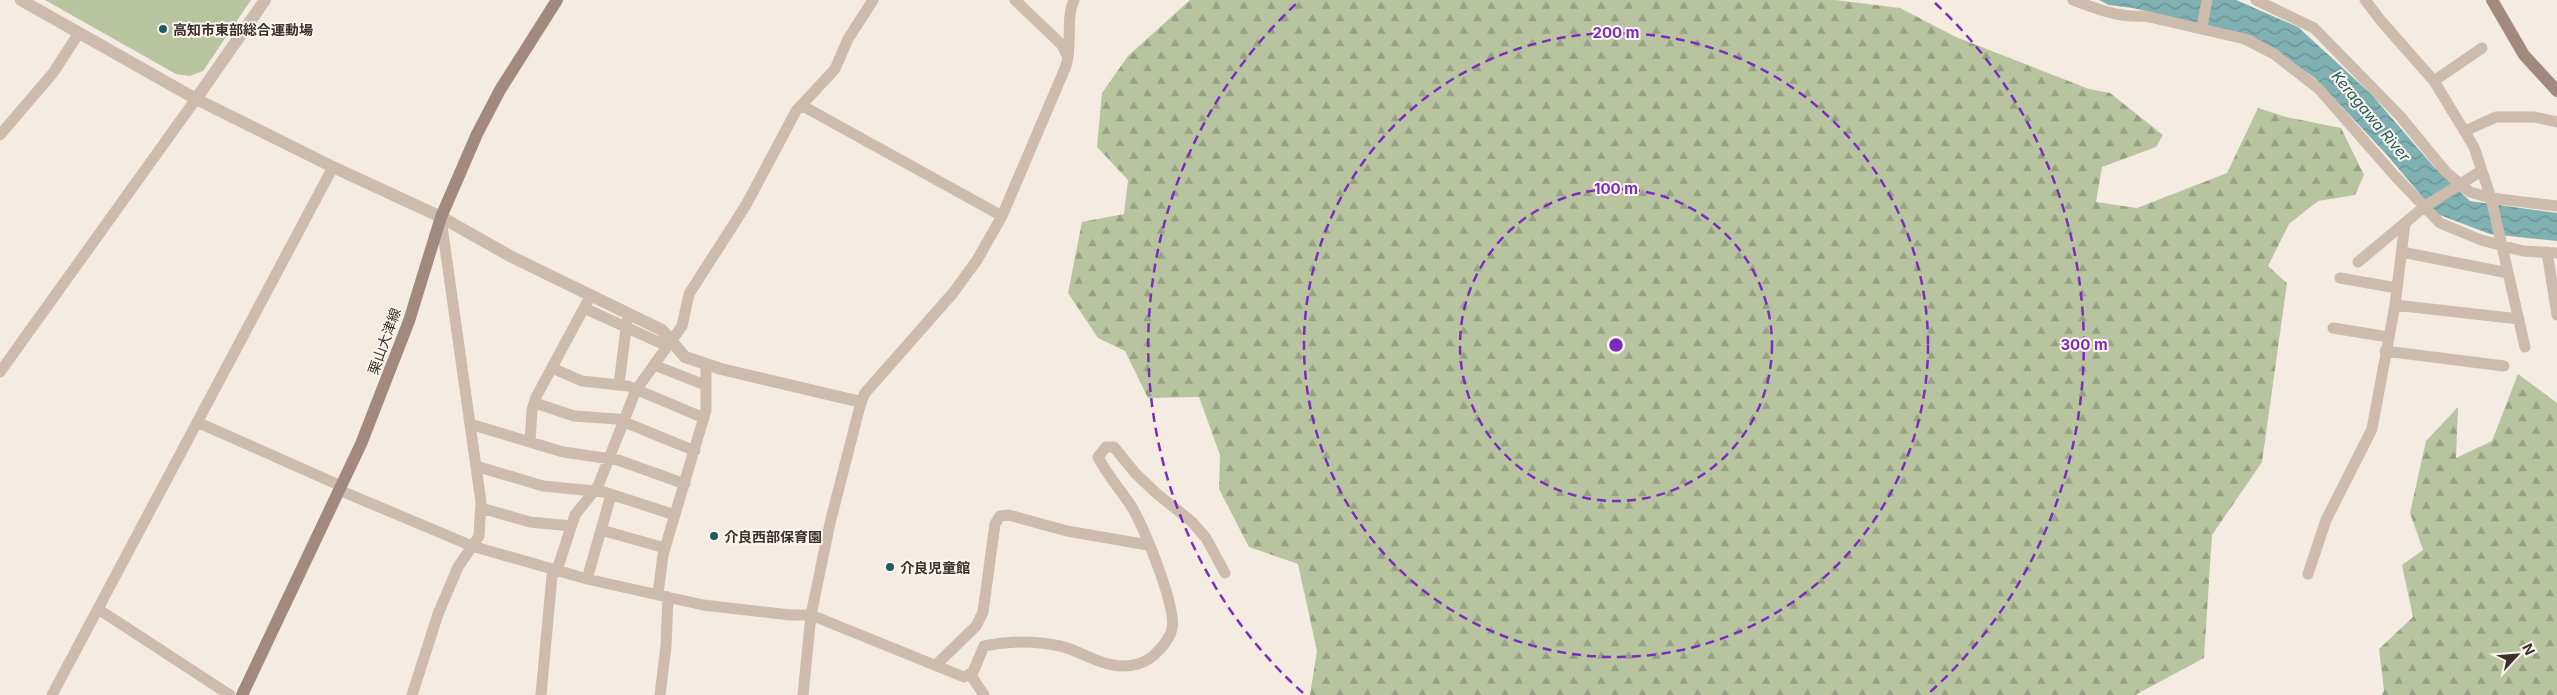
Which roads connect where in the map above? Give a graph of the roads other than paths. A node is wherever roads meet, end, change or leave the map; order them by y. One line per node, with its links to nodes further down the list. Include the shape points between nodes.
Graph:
1 (21, 0): 13 (street)
2 (265, 0): 18 (street)
3 (557, 0): 30 (main road, 栗山大津線, via 500,90)
4 (873, 0): 19 (street, via 848,39 835,68)
5 (1015, 0): 15 (street, via 1062,45)
6 (1074, 0): 15 (street)
7 (2073, 0): 12 (street, via 2130,17 2145,16)
8 (2206, 0): 12 (street)
9 (2256, 0): 25 (street, via 2314,28 2400,116)
10 (2365, 0): 16 (street)
11 (2492, 0): 17 (main road, via 2524,55)
12 (2202, 26): 27 (street, via 2245,39 2274,54 2319,89)
13 (79, 33): 18 (street); 22 (street, via 53,73)
14 (2482, 48): 16 (street)
15 (1068, 58): 29 (street)
16 (2434, 81): 21 (street)
17 (2557, 91)
18 (196, 99): 23 (street); 55 (street)
19 (801, 105): 29 (street); 48 (street, via 746,205 689,294 682,326)
20 (2557, 122): 21 (street, via 2534,116 2496,117)
21 (2465, 131): 24 (street)
22 (0, 136)
23 (333, 168): 30 (street); 62 (street)
24 (2481, 171): 25 (street); 26 (street)
25 (2459, 184): 26 (street); 27 (street)
26 (2492, 200): 28 (street); 32 (street)
27 (2426, 206): 31 (street); 32 (street, via 2440,223 2481,240)
28 (2557, 206)
29 (1002, 216): 59 (street, via 977,260 953,293 880,375)
30 (441, 217): 39 (street, via 510,256); 64 (street); 70 (main road, 栗山大津線, via 409,321 361,444)
31 (2405, 223): 33 (street); 35 (street)
32 (2501, 242): 34 (street, via 2523,251); 36 (street)
33 (2402, 252): 36 (street); 38 (street)
34 (2552, 252): 43 (street)
35 (2358, 262)
36 (2508, 273): 44 (street)
37 (2340, 278): 38 (street)
38 (2397, 288): 40 (street)
39 (591, 295): 41 (street); 42 (street)
40 (2395, 305): 44 (street); 47 (street)
41 (584, 308): 45 (street); 54 (street)
42 (630, 314): 45 (street); 48 (street, via 662,330)
43 (2557, 315)
44 (2519, 319): 49 (street)
45 (626, 326): 48 (street); 56 (street)
46 (2334, 328): 47 (street)
47 (2388, 337): 50 (street)
48 (669, 343): 51 (street); 52 (street, via 684,357)
49 (2525, 347)
50 (2385, 351): 53 (street); 82 (street, via 2372,429 2326,520)
51 (654, 365): 57 (street); 58 (street)
52 (706, 365): 57 (street); 59 (street)
53 (2504, 366)
54 (552, 368): 56 (street, via 582,381); 60 (street)
55 (0, 372)
56 (620, 384): 58 (street)
57 (705, 385): 61 (street)
58 (636, 390): 61 (street); 63 (street)
59 (861, 402): 86 (street, via 830,523)
60 (535, 403): 63 (street, via 574,416); 65 (street)
61 (704, 418): 66 (street)
62 (197, 422): 70 (street); 85 (street)
63 (624, 422): 66 (street); 67 (street)
64 (470, 424): 65 (street); 68 (street)
65 (530, 442): 67 (street, via 563,452)
66 (695, 451): 69 (street)
67 (610, 458): 69 (street); 71 (street)
68 (476, 466): 71 (street, via 542,486); 73 (street)
69 (685, 484): 74 (street)
70 (340, 488): 78 (street); 91 (main road, 栗山大津線)
71 (593, 491): 72 (street); 75 (street, via 575,515)
72 (611, 495): 74 (street); 76 (street)
73 (481, 508): 75 (street, via 530,522); 78 (street, via 478,536)
74 (675, 515): 79 (street)
75 (572, 526): 80 (street)
76 (601, 530): 79 (street); 83 (street)
77 (1148, 545): 81 (street, via 1131,506 1098,457 1106,447 1114,447 1156,493 1192,521 1206,538); 87 (street, via 1067,531 1009,515 1000,516 995,524 983,612 976,626); 88 (street, via 1172,615 1167,642 1153,657 1132,666 1114,665 1060,646 998,643 984,646)
78 (472, 546): 80 (street); 92 (street, via 458,567 438,614)
79 (665, 548): 84 (street)
80 (557, 570): 83 (street); 93 (street, via 552,576)
81 (1225, 573)
82 (2308, 574)
83 (587, 579): 84 (street)
84 (663, 596): 86 (street, via 703,605 790,616); 94 (street, via 666,646)
85 (98, 609): 89 (street); 90 (street)
86 (811, 615): 87 (street); 95 (street)
87 (936, 665): 88 (street, via 964,677)
88 (970, 674): 96 (street)
89 (52, 695)
90 (230, 695)
91 (242, 695)
92 (412, 695)
93 (541, 695)
94 (660, 695)
95 (803, 695)
96 (984, 695)

